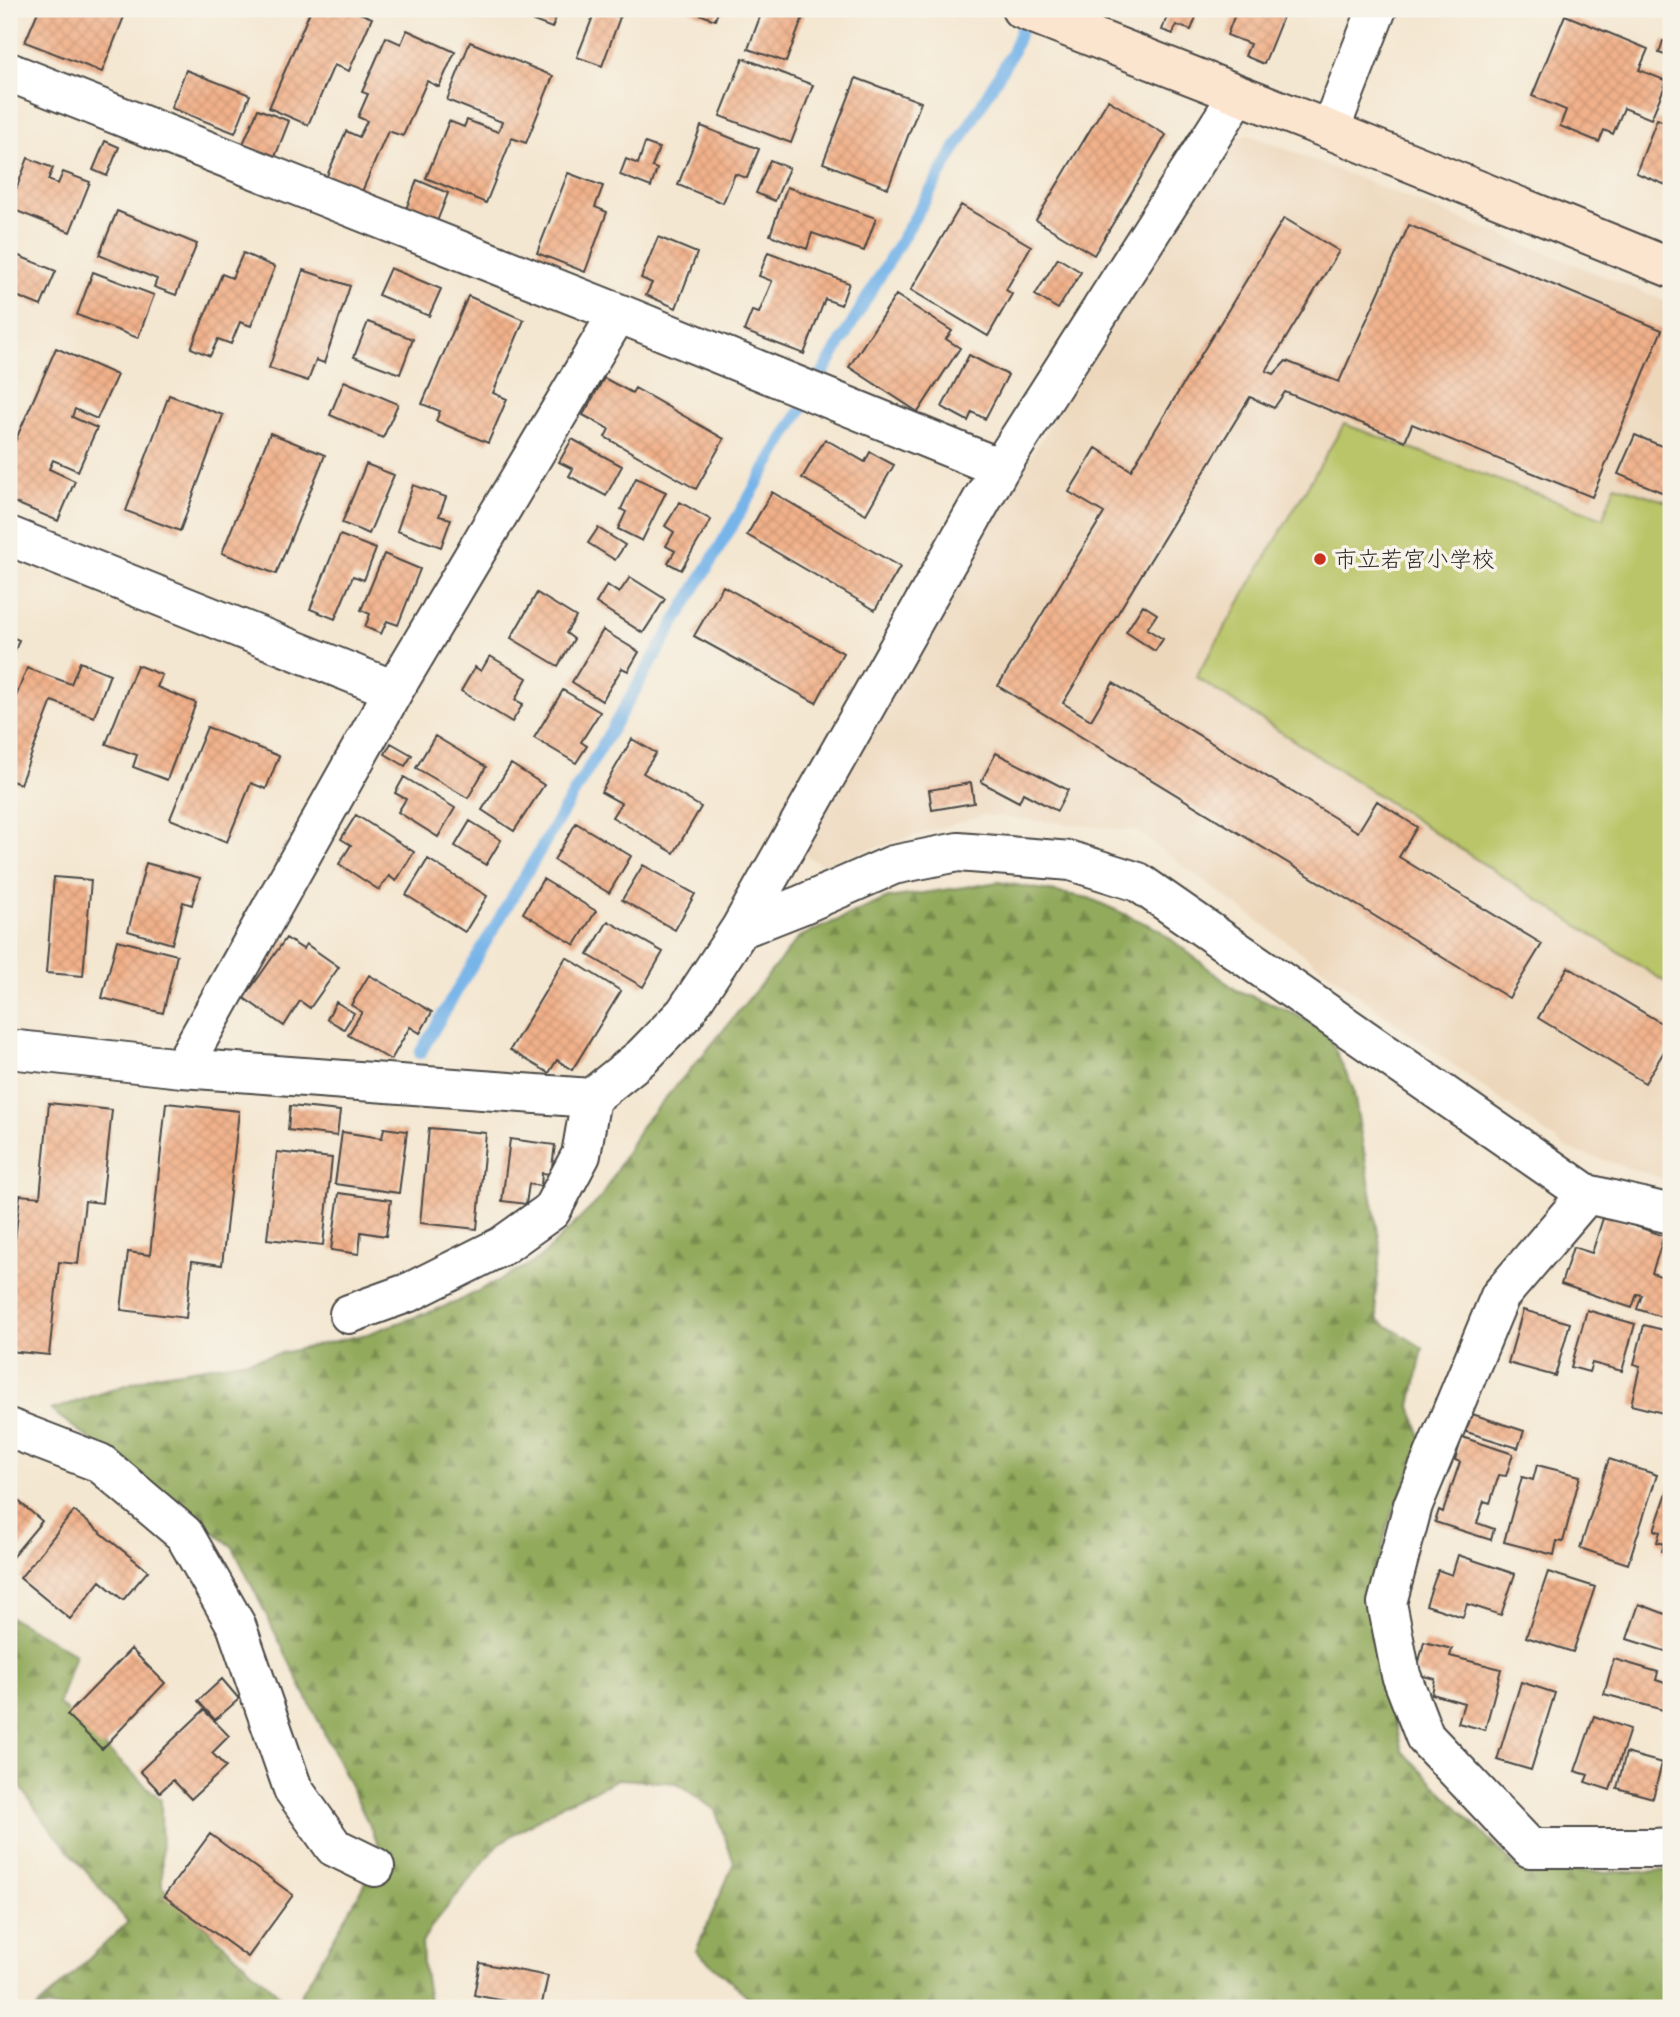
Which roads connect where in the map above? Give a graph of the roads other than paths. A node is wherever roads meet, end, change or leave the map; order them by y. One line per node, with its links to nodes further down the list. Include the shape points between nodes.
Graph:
1 (1021, 9): 4 (street)
2 (1377, 9): 5 (street)
3 (9, 72): 7 (street)
4 (1238, 95): 5 (street); 8 (street)
5 (1330, 130): 6 (street)
6 (1671, 268)
7 (618, 313): 8 (street); 10 (street)
8 (1000, 468): 11 (street)
9 (9, 537): 10 (street)
10 (394, 690): 13 (street)
11 (740, 929): 14 (street, via 685,1013); 15 (street, via 893,865 958,852 1071,861 1138,882)
12 (9, 1049): 13 (street)
13 (181, 1068): 14 (street)
14 (592, 1098): 17 (street, via 581,1155 551,1211 502,1246 410,1292)
15 (1587, 1194): 16 (street); 19 (street, via 1500,1296 1413,1505 1387,1602 1401,1675 1425,1737 1530,1848)
16 (1671, 1214)
17 (349, 1314)
18 (9, 1428): 20 (street, via 100,1463 184,1534 236,1625 293,1789 334,1847)
19 (1671, 1847)
20 (375, 1867)

